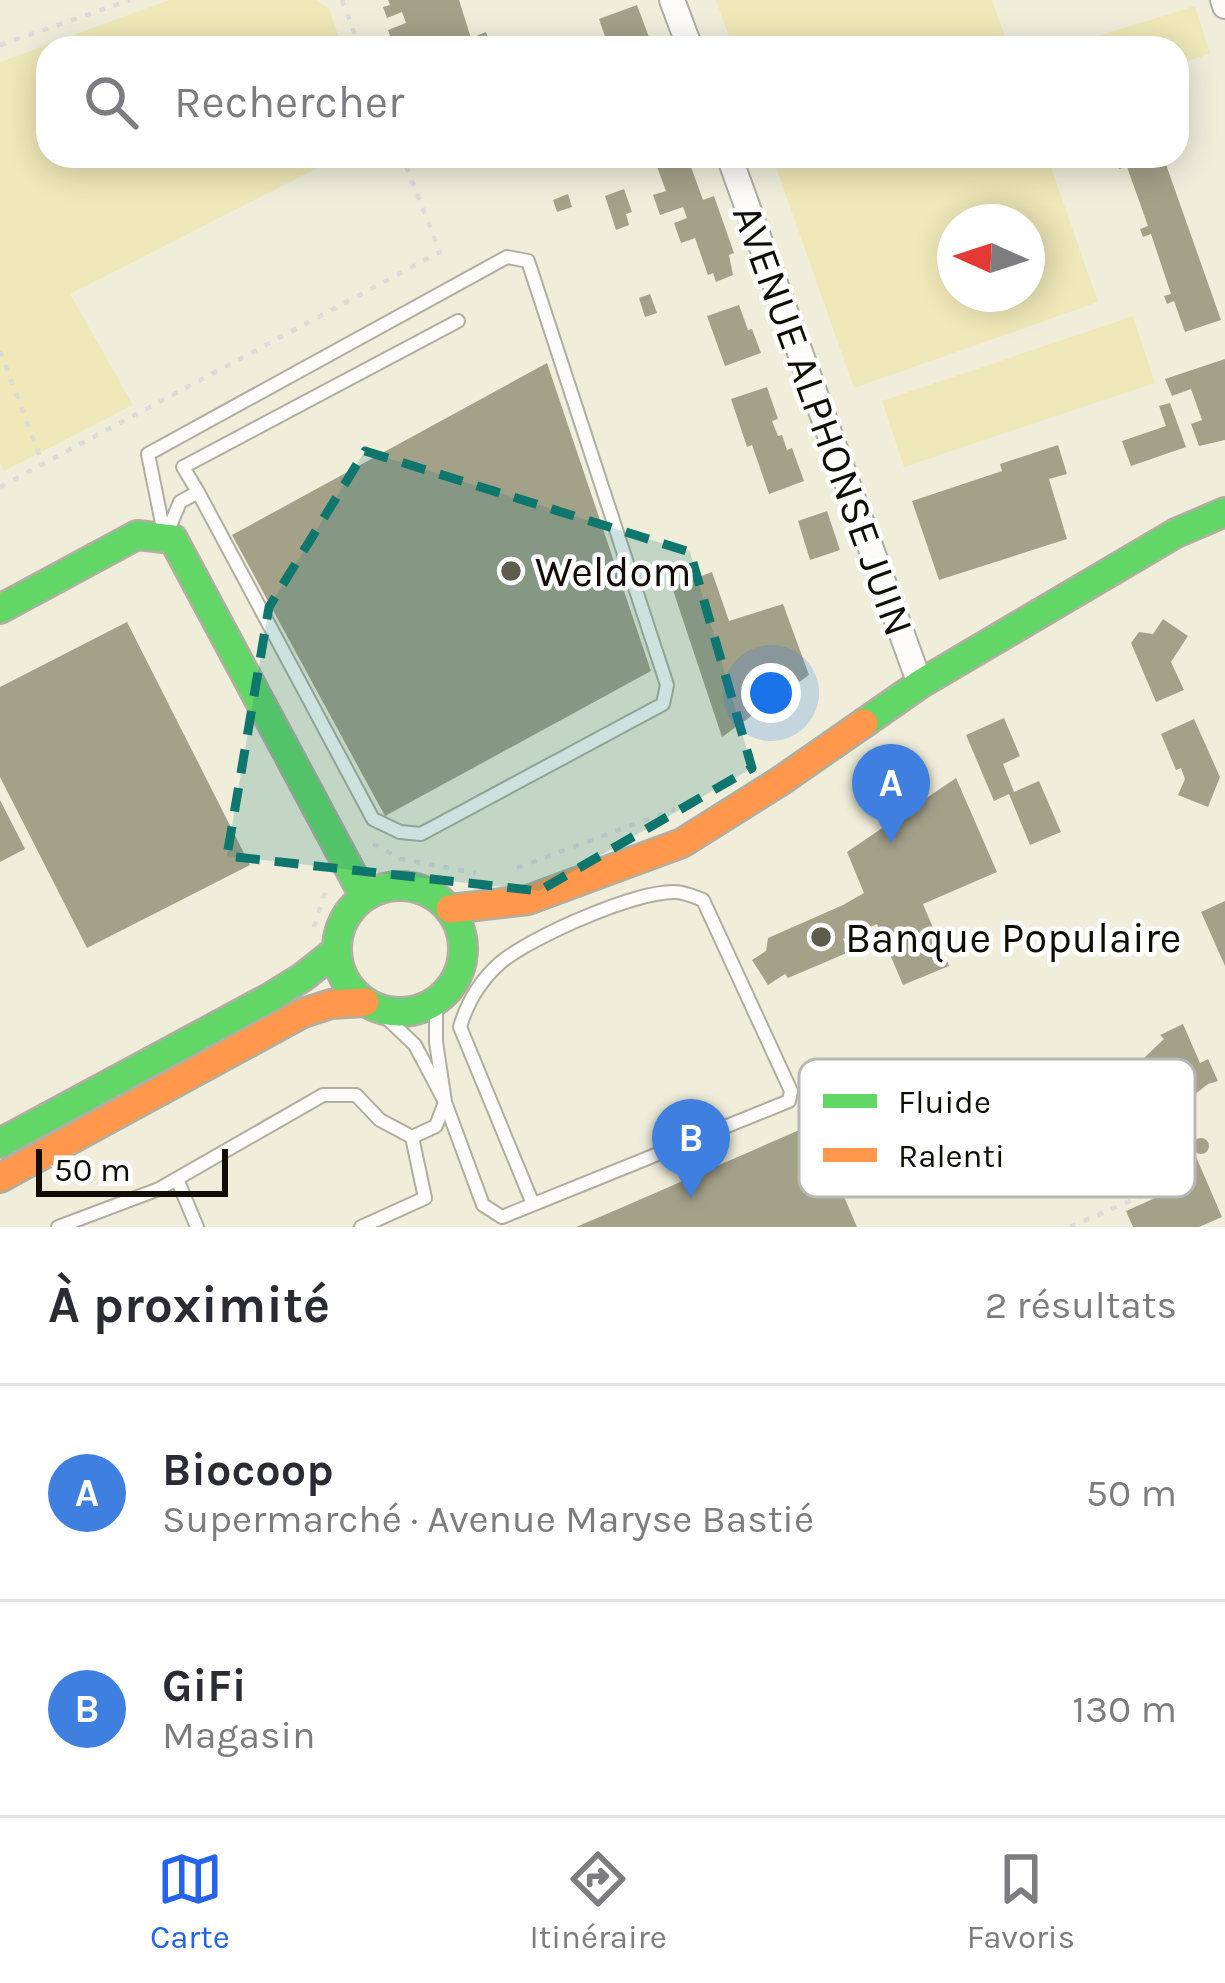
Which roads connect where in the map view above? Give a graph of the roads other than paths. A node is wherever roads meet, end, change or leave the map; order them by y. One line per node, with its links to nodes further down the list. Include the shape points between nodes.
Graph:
1 (672, 0): 2 (street)
2 (686, 36)
3 (733, 168): 9 (street, AVENUE ALPHONSE JUIN)
4 (458, 321): 5 (lane, via 183,467)
5 (198, 492): 7 (lane, via 180,502); 7 (lane, via 373,819 400,832 421,834 663,704 668,685 528,261 507,257 148,454)
6 (1225, 512): 9 (street, via 1175,533)
7 (165, 538): 8 (street, via 137,535); 10 (street, via 173,539)
8 (0, 609)
9 (920, 684): 11 (street, via 682,843)
10 (364, 896): 12 (street, via 410,886); 13 (street)
11 (528, 900): 12 (street); 14 (street)
12 (450, 909): 14 (street)
13 (324, 944): 16 (street); 19 (street, via 303,977 269,998)
14 (464, 946): 15 (street, via 460,971)
15 (436, 1001): 16 (street, via 406,1012); 17 (lane)
16 (370, 1004): 17 (lane, via 415,1045); 20 (street, via 303,1012)
17 (445, 1102): 18 (lane, via 436,1126); 22 (lane, via 483,1205 502,1217)
18 (412, 1137): 21 (lane, via 356,1095 323,1096); 26 (lane, via 425,1198)
19 (0, 1143)
20 (0, 1178)
21 (177, 1179): 23 (lane); 25 (lane)
22 (533, 1204): 22 (lane, via 789,1101 703,900 677,892 623,902 532,942 479,986 460,1027)
23 (84, 1222): 24 (lane)
24 (58, 1227)
25 (197, 1227)
26 (361, 1227)

